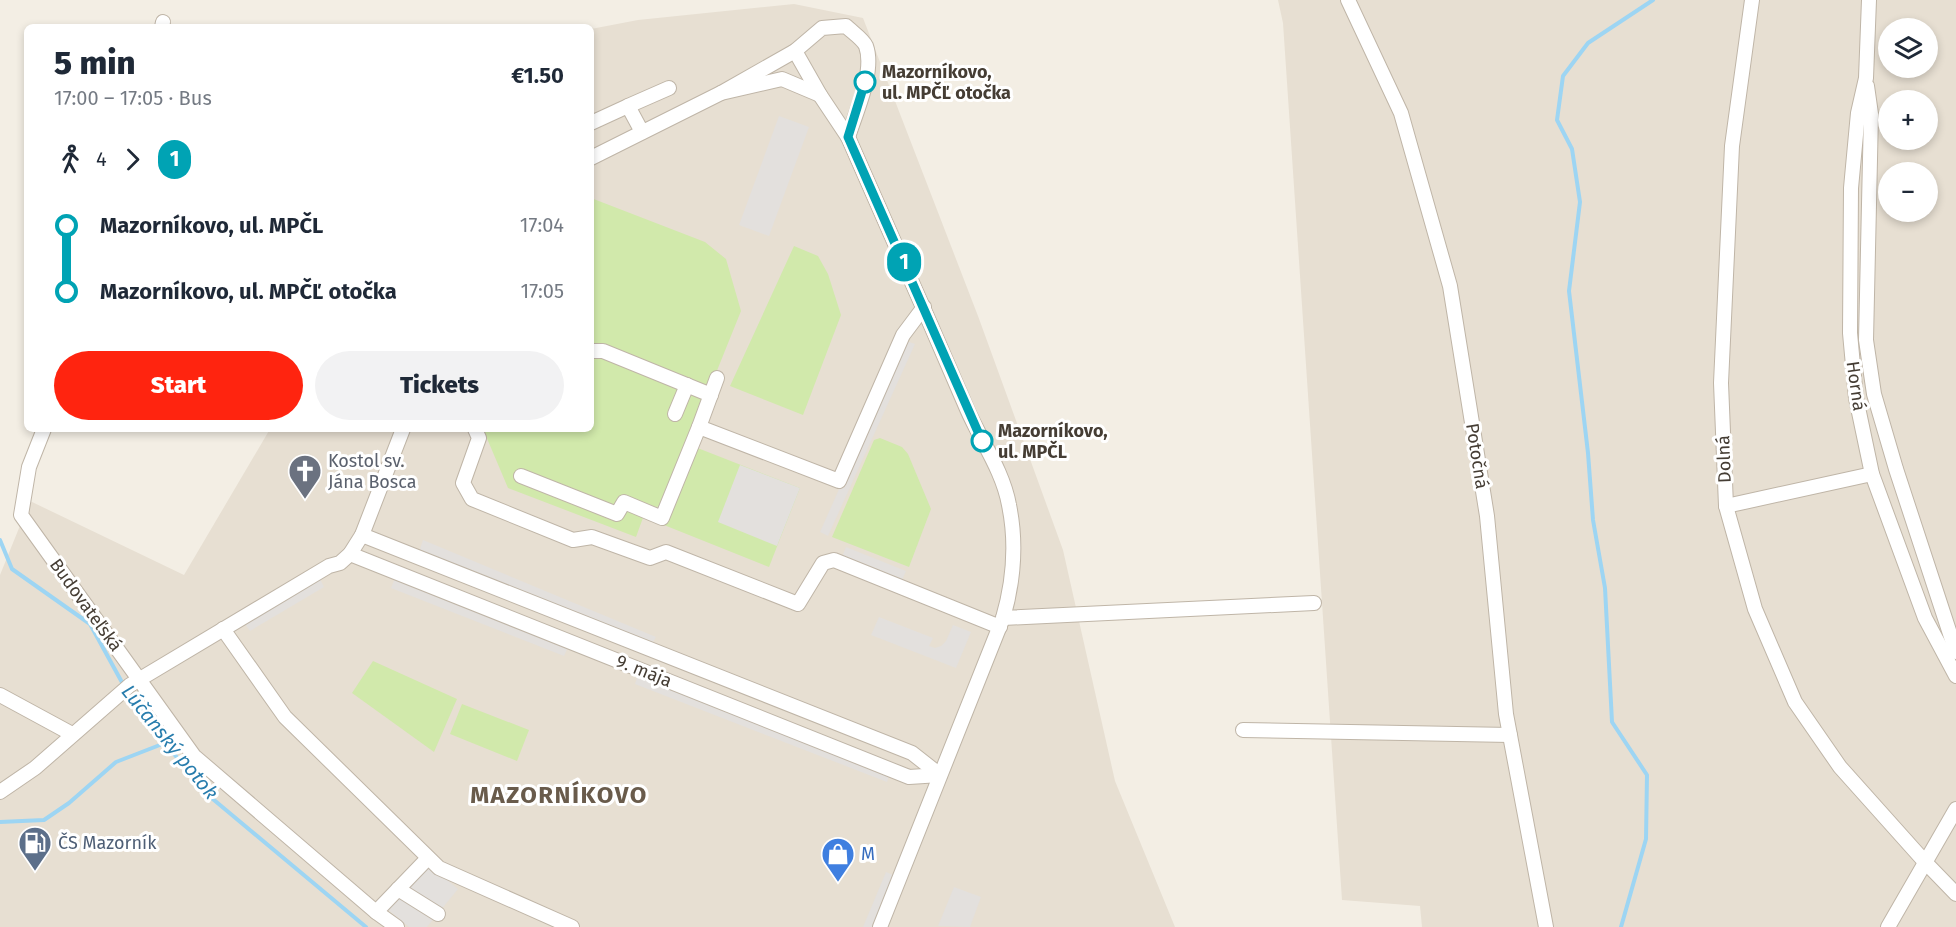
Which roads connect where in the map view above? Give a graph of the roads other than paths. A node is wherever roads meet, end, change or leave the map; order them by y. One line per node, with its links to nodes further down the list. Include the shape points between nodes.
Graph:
1 (1348, 0): 38 (street, Potočná, via 1401,114 1450,286 1487,516)
2 (1752, 0): 26 (street, Dolná, via 1732,146 1721,383)
3 (1869, 0): 5 (street, Horná)
4 (795, 51): 7 (street); 8 (street); 12 (street, via 822,28 846,26 866,44 869,62)
5 (1866, 78): 24 (street, Horná, via 1858,113 1851,188 1850,333 1856,398); 32 (street, Horná, via 1871,114 1866,340 1874,394)
6 (669, 88): 9 (street)
7 (721, 93): 8 (street, via 782,79); 11 (street)
8 (820, 95): 12 (street)
9 (628, 106): 10 (street); 11 (street)
10 (594, 122)
11 (642, 132): 13 (street)
12 (848, 137): 14 (street)
13 (594, 156)
14 (924, 308): 20 (street, via 903,334 839,481); 30 (street, via 1009,502 1014,569)
15 (594, 351): 17 (street, via 603,351)
16 (717, 378): 18 (street)
17 (687, 385): 18 (street); 19 (street)
18 (711, 395): 20 (street)
19 (675, 414)
20 (699, 427): 25 (street, via 662,518 624,502 617,514)
21 (43, 432): 34 (street, Budovateľská, via 29,467 21,515)
22 (402, 432): 27 (street)
23 (476, 432): 30 (street, via 479,438 463,483 472,499 573,540 592,537 650,558 666,552 798,604 823,563 834,560)
24 (1872, 474): 26 (street); 33 (street, Horná, via 1925,618)
25 (521, 476)
26 (1726, 506): 43 (street, Dolná, via 1755,609 1795,702 1840,766)
27 (362, 535): 28 (street); 39 (street, via 912,753)
28 (350, 554): 31 (street); 39 (street, 9. mája, via 909,777)
29 (1314, 603): 30 (street)
30 (1001, 622): 39 (street)
31 (223, 629): 34 (street); 42 (street, via 285,717)
32 (1956, 652)
33 (1956, 676)
34 (134, 682): 37 (street); 46 (street, Budovateľská, via 194,756)
35 (0, 695): 37 (street)
36 (1243, 730): 38 (street)
37 (72, 734): 40 (street, via 35,768)
38 (1510, 735): 51 (street, Potočná)
39 (940, 775): 50 (street)
40 (0, 792)
41 (1956, 809): 43 (street)
42 (428, 858): 44 (street); 49 (street, via 439,868)
43 (1925, 862): 45 (street, Dolná); 52 (street)
44 (398, 889): 46 (street); 47 (street)
45 (1956, 894)
46 (376, 912): 48 (street, Budovateľská)
47 (438, 914)
48 (397, 927)
49 (572, 927)
50 (880, 927)
51 (1546, 927)
52 (1888, 927)

